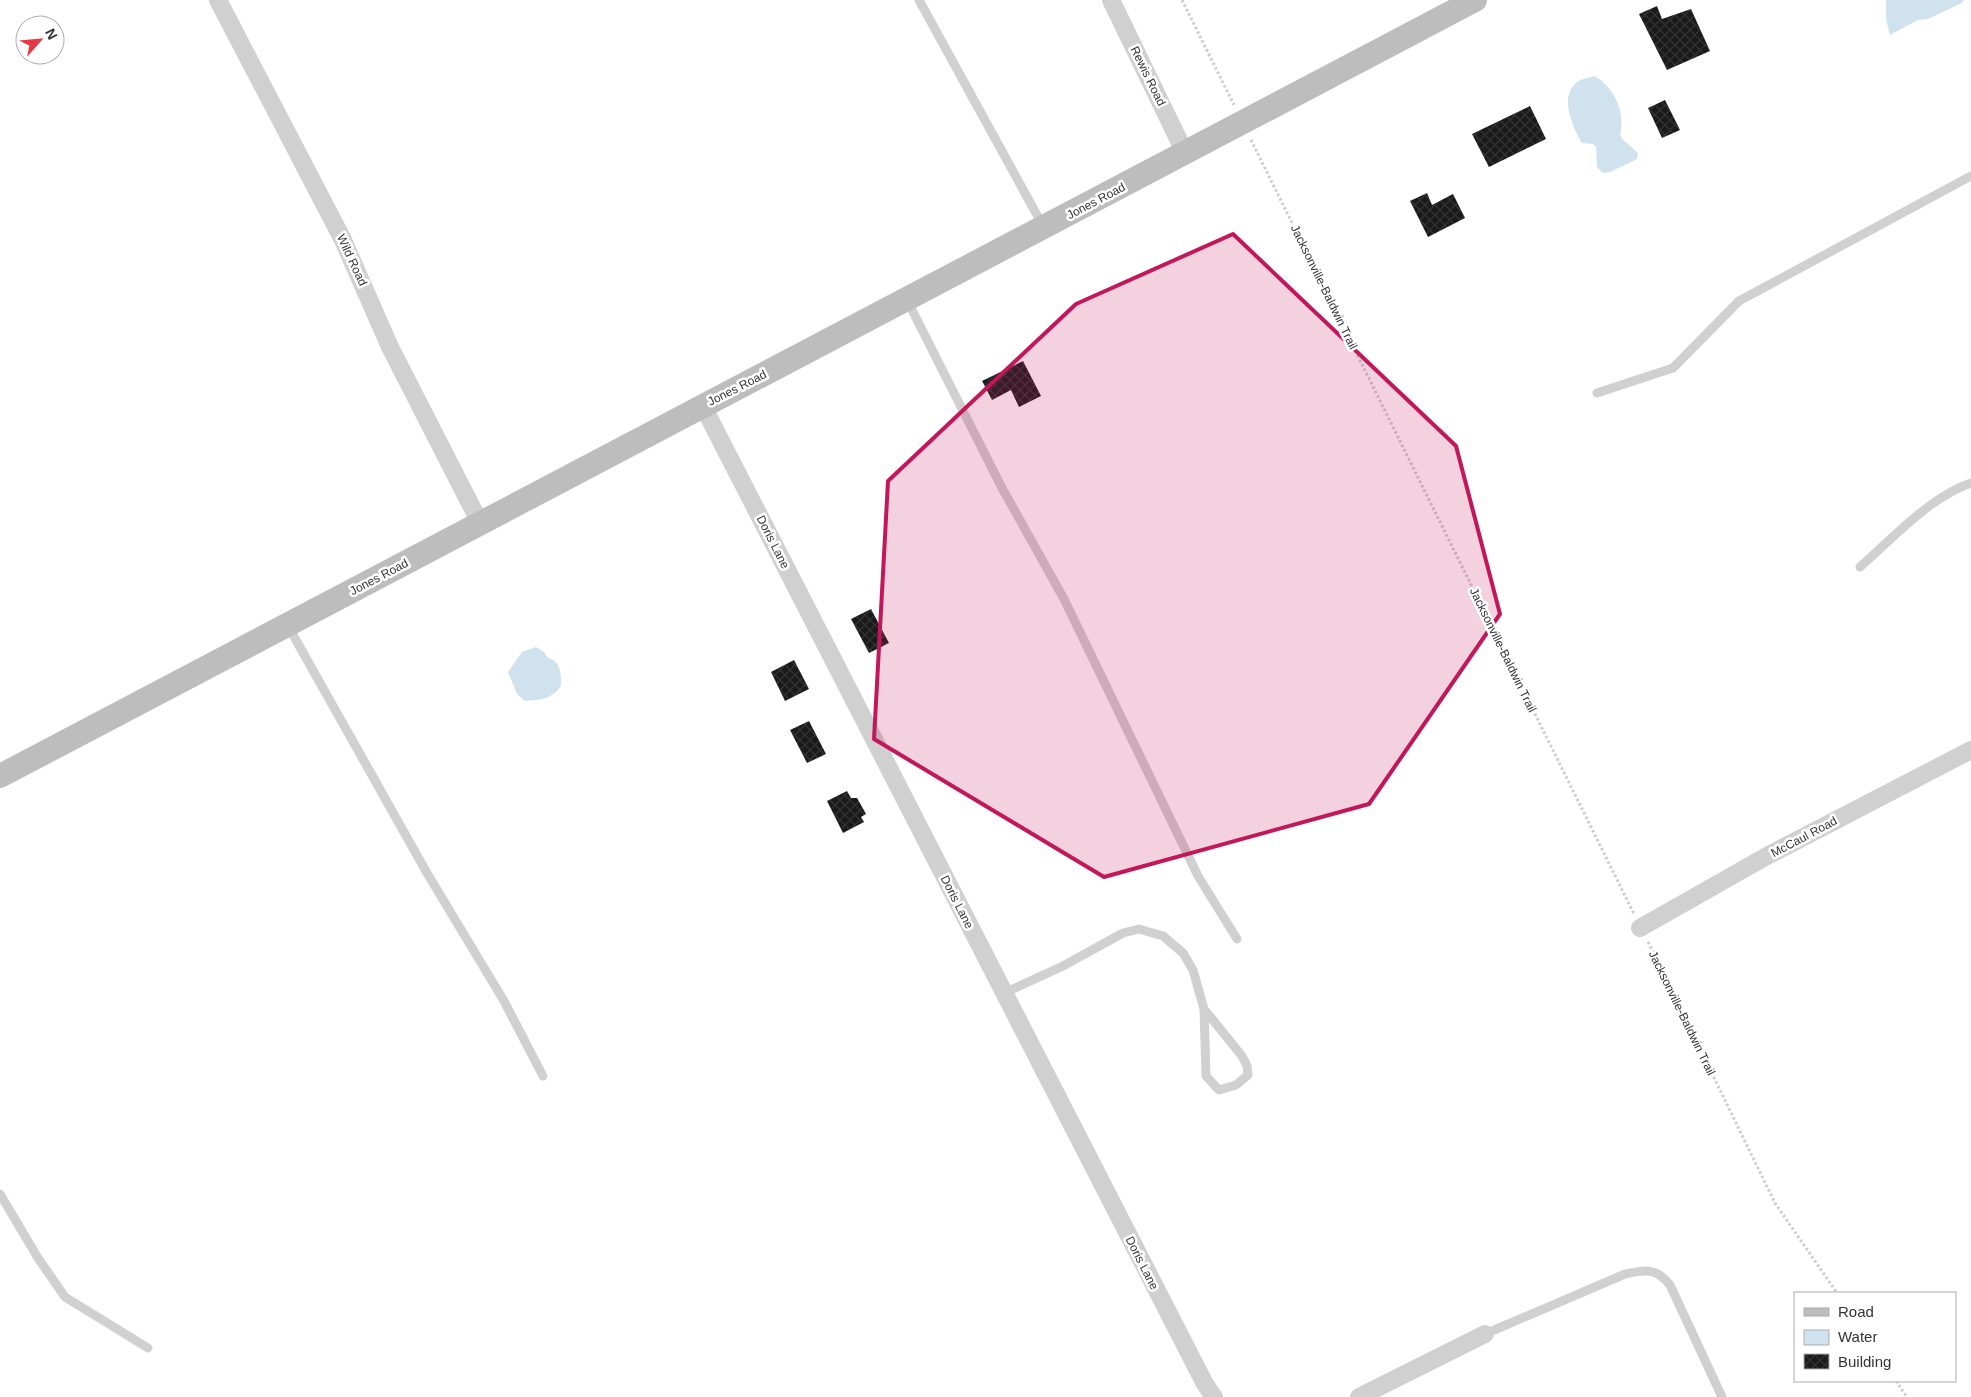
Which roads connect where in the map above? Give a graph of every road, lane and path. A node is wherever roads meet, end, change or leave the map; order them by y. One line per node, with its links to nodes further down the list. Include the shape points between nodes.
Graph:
1 (218, 0): 14 (street, Wild Road, via 343,240 390,347)
2 (919, 0): 9 (lane)
3 (1111, 0): 7 (street, Rewis Road)
4 (1182, 0): 6 (path, Jacksonville-Baldwin Trail)
5 (1475, 0): 6 (street, Jones Road)
6 (1242, 123): 7 (street, Jones Road); 19 (path, Jacksonville-Baldwin Trail)
7 (1185, 153): 9 (street, Jones Road)
8 (1971, 176): 11 (lane, via 1739,300 1673,368)
9 (1044, 228): 10 (street, Jones Road)
10 (907, 300): 12 (street, Jones Road); 20 (lane, via 1002,488 1064,599 1198,876)
11 (1597, 393)
12 (703, 406): 14 (street, Jones Road); 21 (street, Doris Lane)
13 (1971, 483): 15 (lane, via 1957,488 1922,513)
14 (480, 523): 16 (street, Jones Road)
15 (1860, 568)
16 (288, 625): 18 (street, Jones Road); 23 (lane, via 427,873 504,1001)
17 (1971, 750): 19 (street, McCaul Road, via 1765,857)
18 (0, 776)
19 (1640, 928): 25 (path, Jacksonville-Baldwin Trail, via 1775,1203)
20 (1237, 939)
21 (1004, 993): 22 (lane, via 1123,933 1140,929 1163,936 1183,953 1193,970); 29 (street, Doris Lane)
22 (1204, 1009): 22 (lane, via 1206,1076 1219,1090 1236,1085 1248,1075 1247,1066)
23 (543, 1076)
24 (0, 1194): 27 (lane, via 65,1297)
25 (1836, 1292)
26 (1485, 1334): 30 (street); 31 (lane, via 1625,1274 1646,1270 1663,1276 1670,1285)
27 (148, 1348)
28 (1897, 1382): 32 (path)
29 (1214, 1397)
30 (1359, 1397)
31 (1722, 1397)
32 (1907, 1397)

